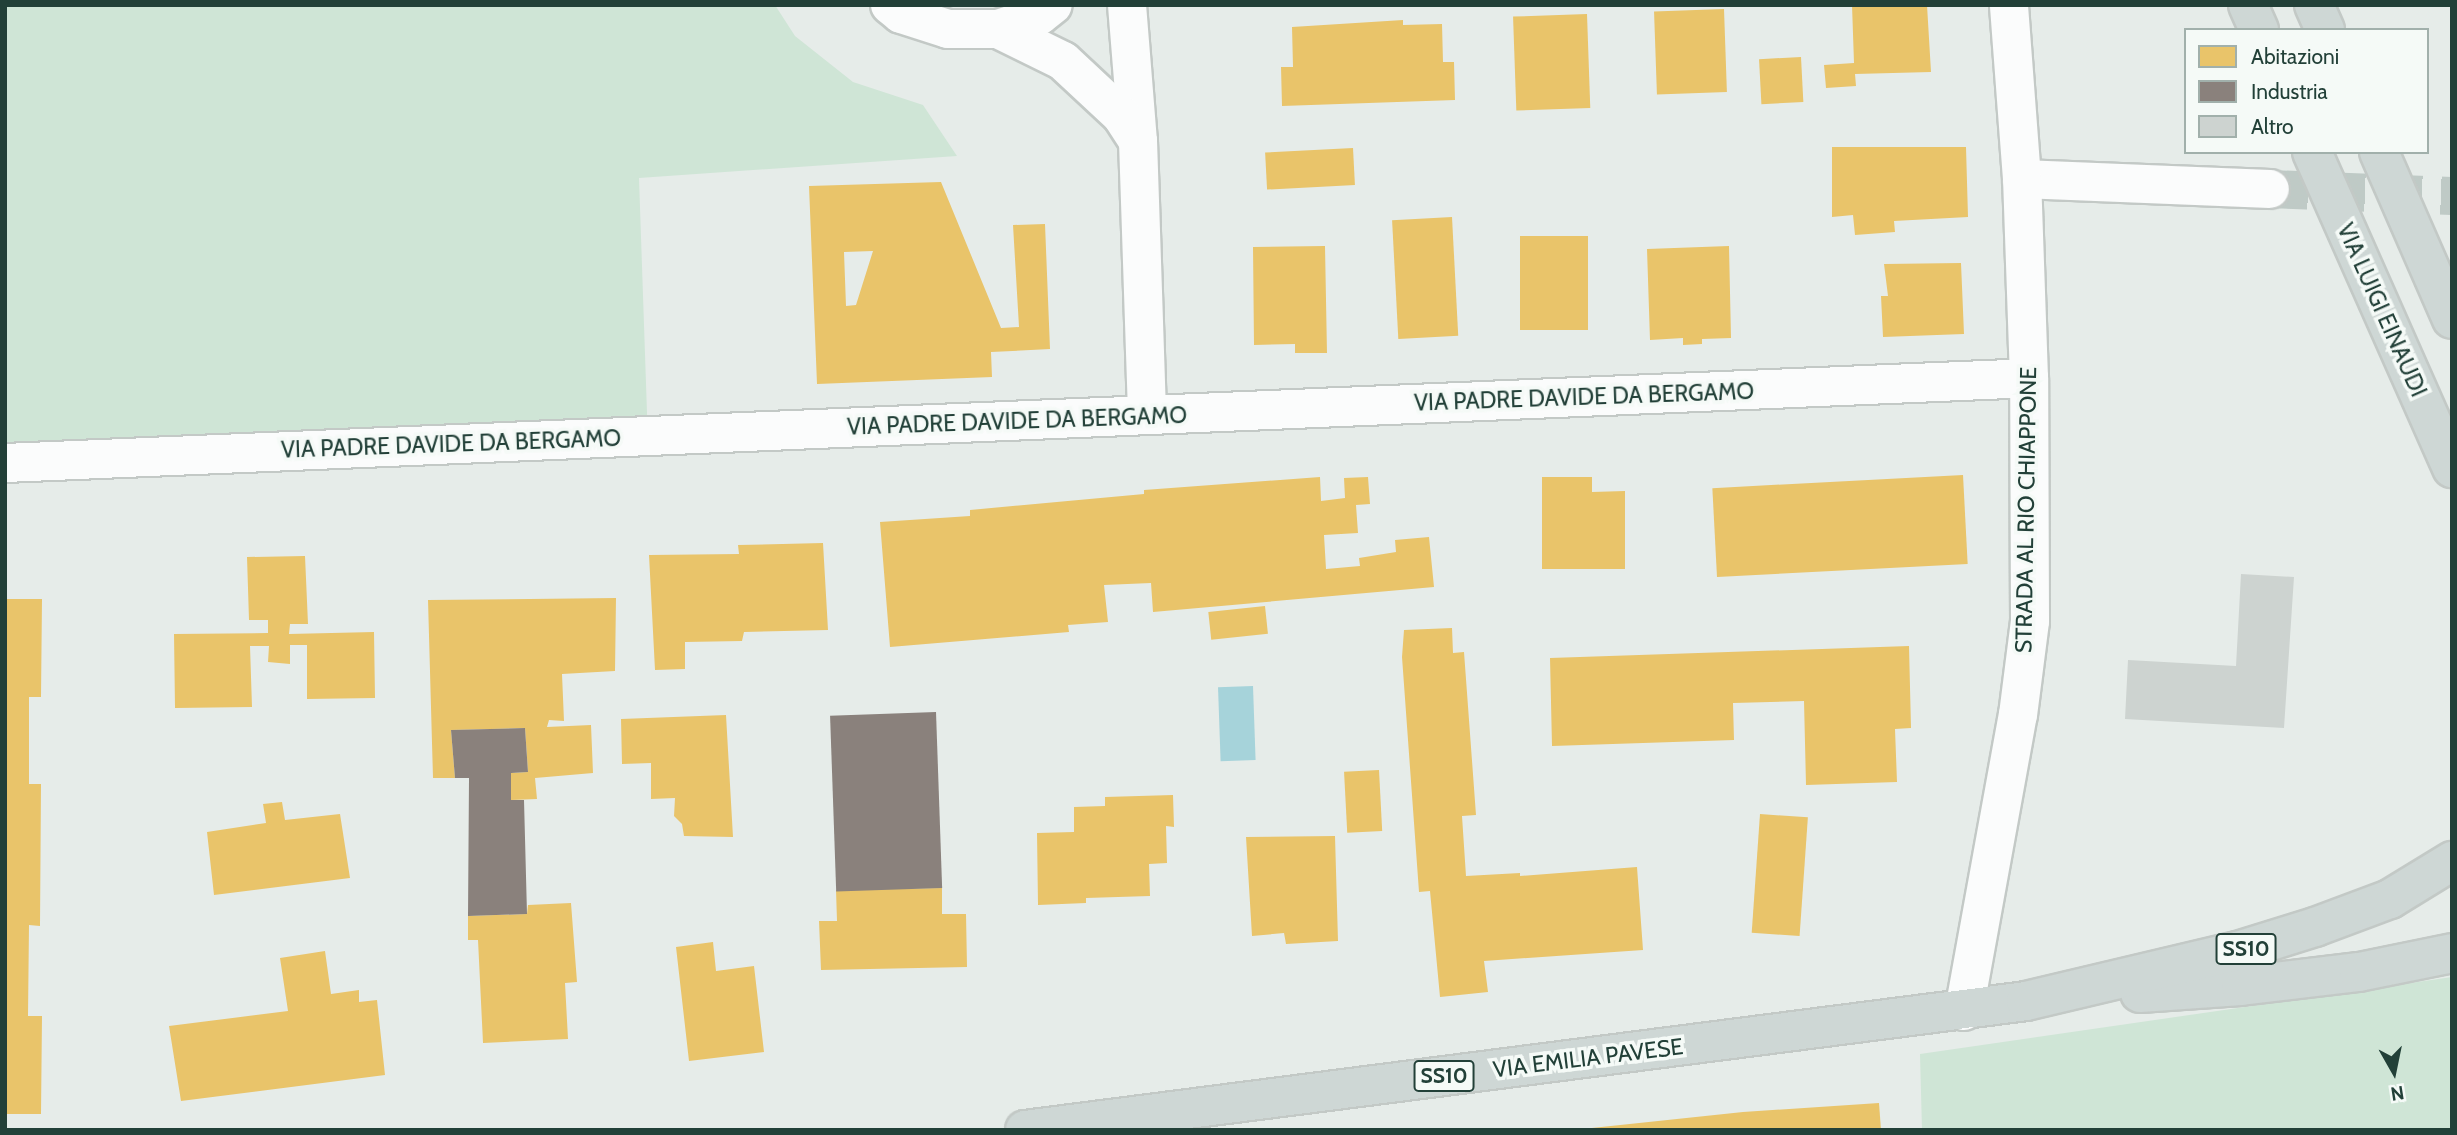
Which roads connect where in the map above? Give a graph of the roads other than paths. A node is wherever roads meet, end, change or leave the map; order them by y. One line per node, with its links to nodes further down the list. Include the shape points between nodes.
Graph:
1 (890, 5): 9 (street, via 901,14 948,29)
2 (1053, 5): 9 (street, via 1040,15)
3 (1127, 5): 10 (street)
4 (2009, 5): 13 (street, STRADA AL RIO CHIAPPONE)
5 (2248, 5): 7 (main road)
6 (2314, 5): 8 (main road)
7 (2258, 28)
8 (2324, 28)
9 (998, 29): 10 (street, via 1063,61 1121,115)
10 (1138, 141): 17 (street)
11 (2313, 154): 19 (main road, VIA LUIGI EINAUDI)
12 (2380, 154): 15 (main road)
13 (2022, 179): 14 (street); 16 (street, STRADA AL RIO CHIAPPONE)
14 (2270, 189)
15 (2452, 319)
16 (2029, 378): 17 (street, VIA PADRE DAVIDE DA BERGAMO); 23 (street, STRADA AL RIO CHIAPPONE, via 2029,621 2018,715)
17 (1147, 415): 18 (street, VIA PADRE DAVIDE DA BERGAMO)
18 (5, 463)
19 (2452, 468)
20 (2452, 861): 22 (main road, VIA EMILIA PAVESE / SS10, via 2390,899 2315,928)
21 (2452, 953): 22 (main road, VIA EMILIA PAVESE / SS10, via 2359,972 2254,985)
22 (2026, 1001): 23 (main road, VIA EMILIA PAVESE / SS10)
23 (1964, 1011): 24 (main road, VIA EMILIA PAVESE / SS10)
24 (1025, 1130)

